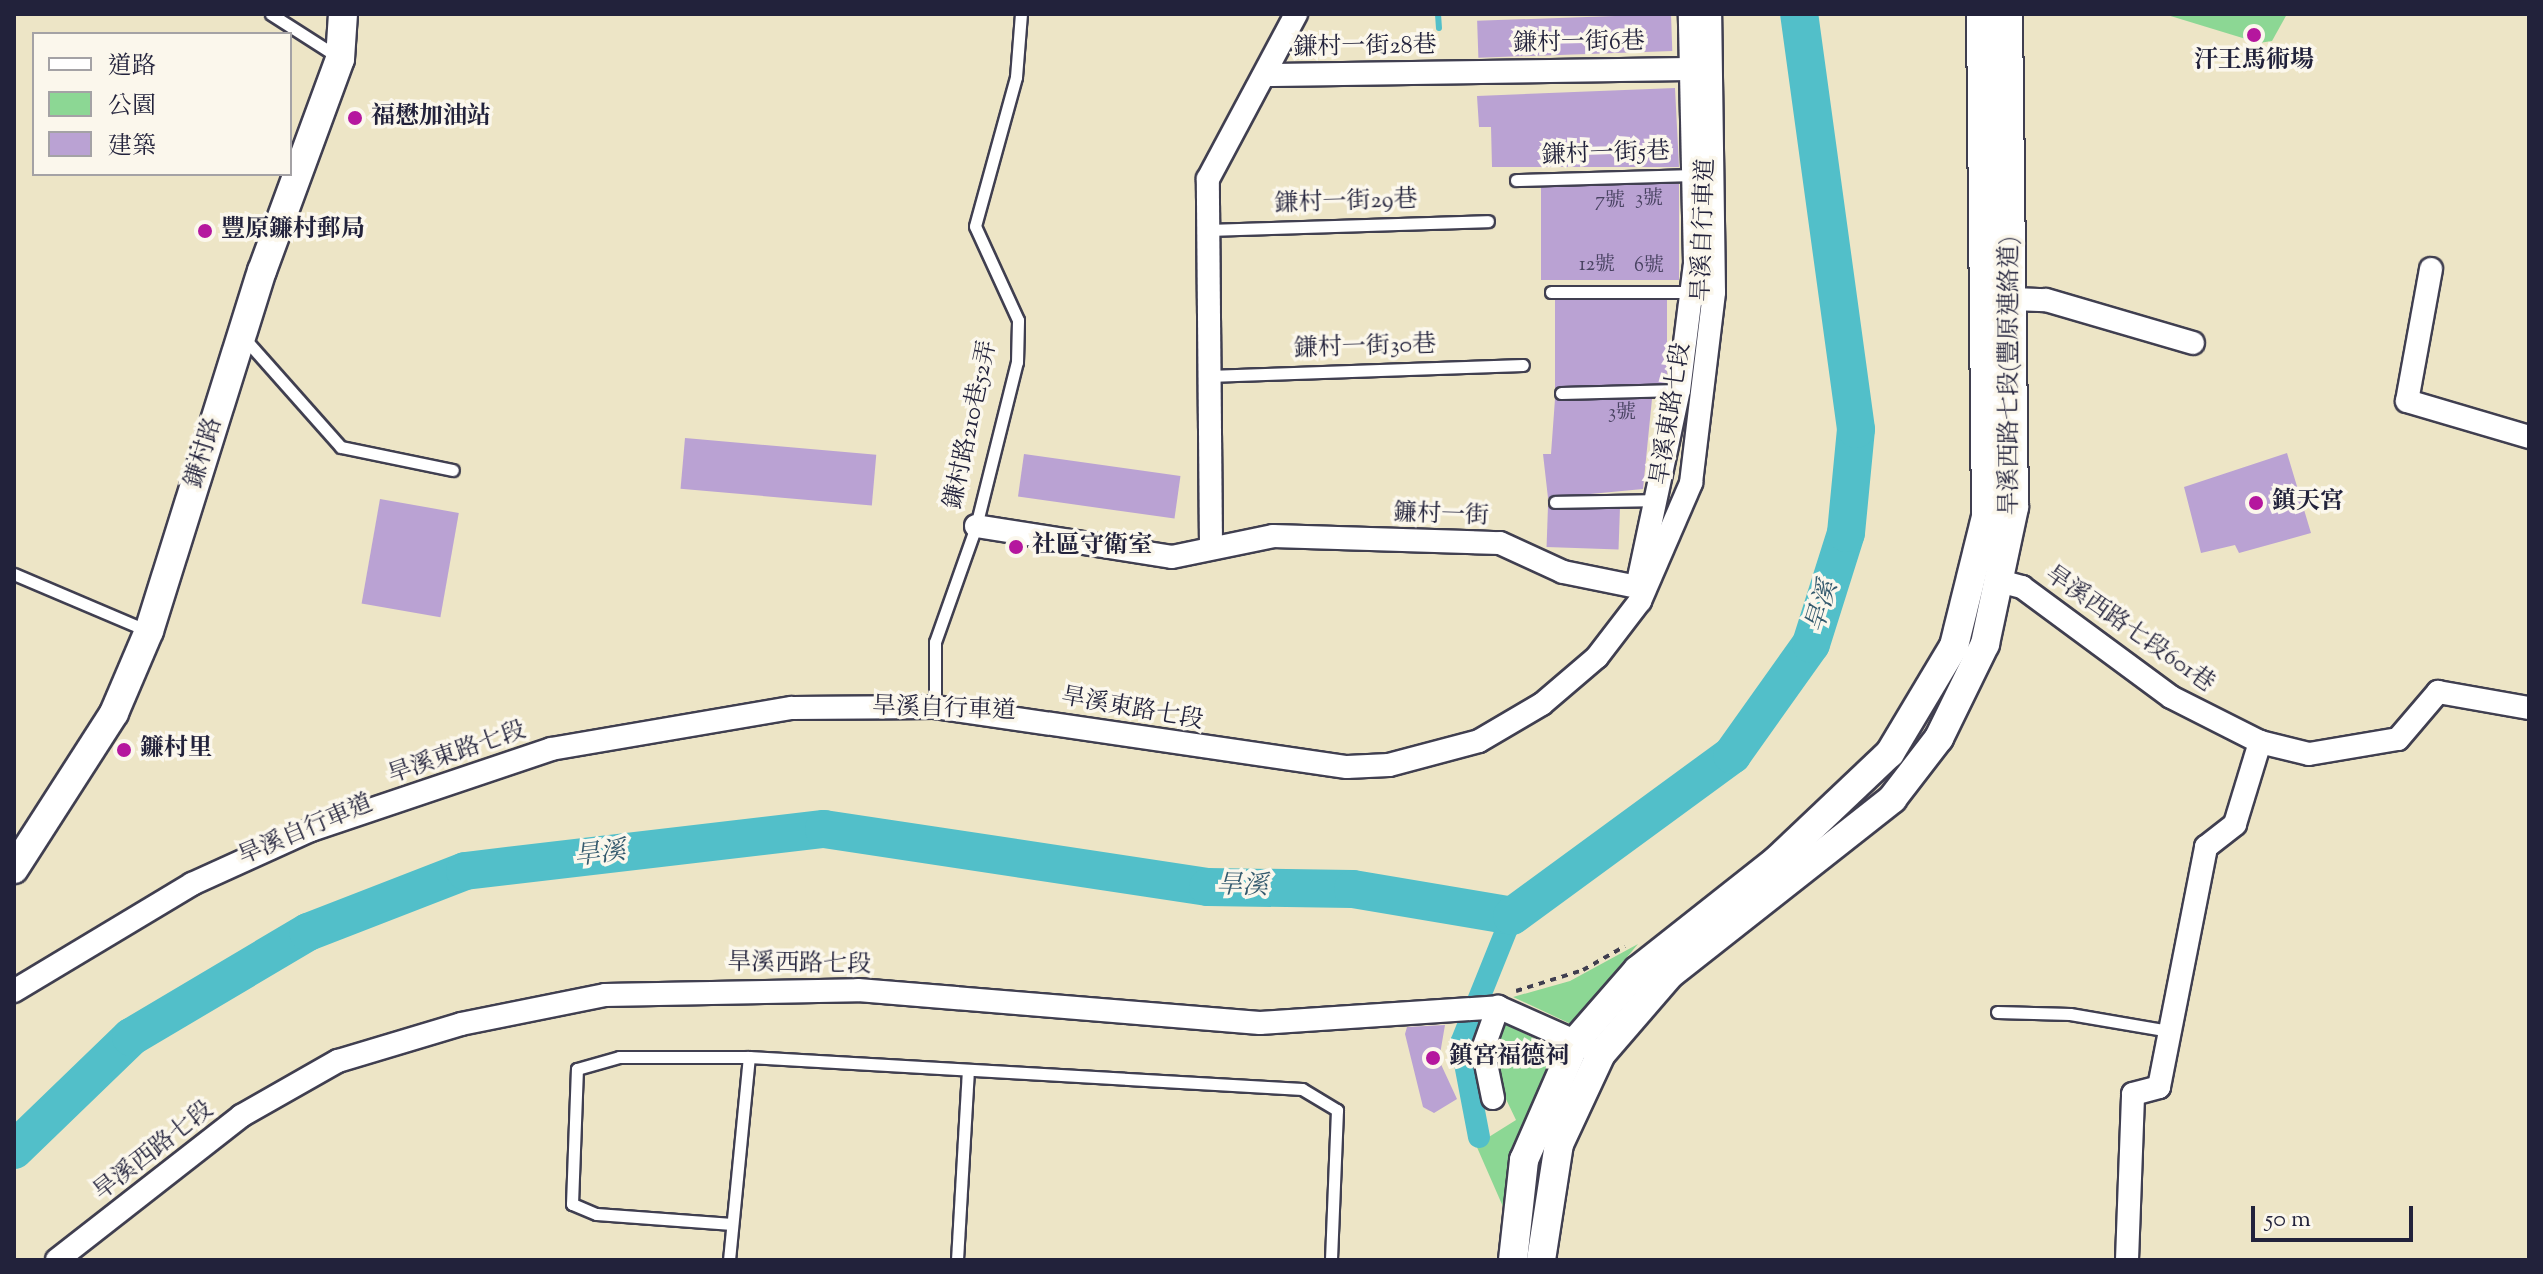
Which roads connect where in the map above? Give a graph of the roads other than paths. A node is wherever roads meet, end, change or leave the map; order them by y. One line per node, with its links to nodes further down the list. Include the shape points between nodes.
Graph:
1 (271, 14): 9 (lane)
2 (343, 14): 9 (street, 鎌村路)
3 (1021, 14): 31 (lane, 鎌村路210巷52弄, via 1016,77 975,226 1018,320 1017,362)
4 (1296, 14): 12 (street)
5 (1690, 14): 10 (street, 鐮村一街)
6 (1710, 14): 36 (street, 旱溪東路七段, via 1714,292 1691,483 1640,601 1590,664 1479,741 1389,765 1286,762)
7 (1981, 14): 44 (street, 旱溪西路七段(豐原連絡道), via 1986,517 1954,646 1890,753 1776,861 1645,963)
8 (2008, 14): 20 (street, 旱溪西路七段(豐原連絡道))
9 (340, 59): 21 (street, 鎌村路)
10 (1695, 69): 11 (street, 鎌村一街6巷); 13 (street, 鐮村一街)
11 (1465, 72): 12 (street, 鎌村一街28巷)
12 (1267, 75): 16 (street, via 1208,179)
13 (1698, 175): 14 (lane, 鎌村一街5巷); 19 (street, 鐮村一街)
14 (1516, 180)
15 (1488, 221): 16 (lane, 鎌村一街29巷)
16 (1204, 230): 24 (street)
17 (2431, 269): 27 (street, via 2407,401)
18 (1551, 292): 19 (lane)
19 (1691, 292): 25 (street, 鐮村一街)
20 (2012, 299): 22 (street, via 2046,300); 34 (street, 旱溪西路七段(豐原連絡道), via 2014,507)
21 (242, 335): 28 (lane, via 341,447); 35 (street, 鎌村路)
22 (2193, 343)
23 (1523, 365): 24 (lane, 鎌村一街30巷)
24 (1208, 376): 32 (street)
25 (1679, 390): 26 (lane); 29 (street, 鐮村一街)
26 (1561, 393)
27 (2529, 437)
28 (453, 470)
29 (1658, 500): 30 (lane); 32 (street, 鐮村一街, via 1637,587 1563,572 1500,543 1273,536)
30 (1555, 502)
31 (976, 526): 32 (street, 鎌村路210巷52弄, via 1172,557); 36 (lane, 鎌村路210巷52弄, via 935,642)
32 (1211, 545)
33 (14, 574): 35 (lane)
34 (2003, 582): 38 (street, 旱溪西路七段601巷, via 2022,587 2171,697); 45 (street, 旱溪西路七段(豐原連絡道), via 1959,703 1892,799 1679,966)
35 (149, 631): 39 (street, 鎌村路, via 114,713)
36 (935, 707): 40 (street, 旱溪東路七段, via 792,708 551,749 298,836 192,884)
37 (2529, 708): 38 (street, 旱溪西路七段601巷, via 2438,692 2398,739 2373,747 2309,754)
38 (2260, 742): 43 (street, via 2235,824 2206,847)
39 (14, 869)
40 (14, 991)
41 (1490, 1007): 44 (street, 旱溪西路七段); 48 (street, via 1483,1049); 50 (street, 旱溪西路七段, via 1260,1023 858,990 605,995 461,1024 338,1061 241,1116)
42 (1997, 1012): 43 (lane, via 2070,1014)
43 (2169, 1031): 56 (street, via 2159,1087 2133,1094)
44 (1576, 1041): 45 (street, 旱溪西路七段); 54 (street, 旱溪西路七段(豐原連絡道), via 1524,1160)
45 (1601, 1054): 55 (street, 旱溪西路七段(豐原連絡道), via 1559,1144)
46 (749, 1057): 47 (lane); 49 (lane); 49 (lane, via 619,1057 577,1069 572,1204 596,1214)
47 (968, 1070): 52 (lane); 53 (lane, via 1302,1089 1337,1110)
48 (1493, 1098)
49 (732, 1224): 51 (lane)
50 (57, 1260)
51 (729, 1260)
52 (957, 1260)
53 (1331, 1260)
54 (1513, 1260)
55 (1541, 1260)
56 (2127, 1260)

